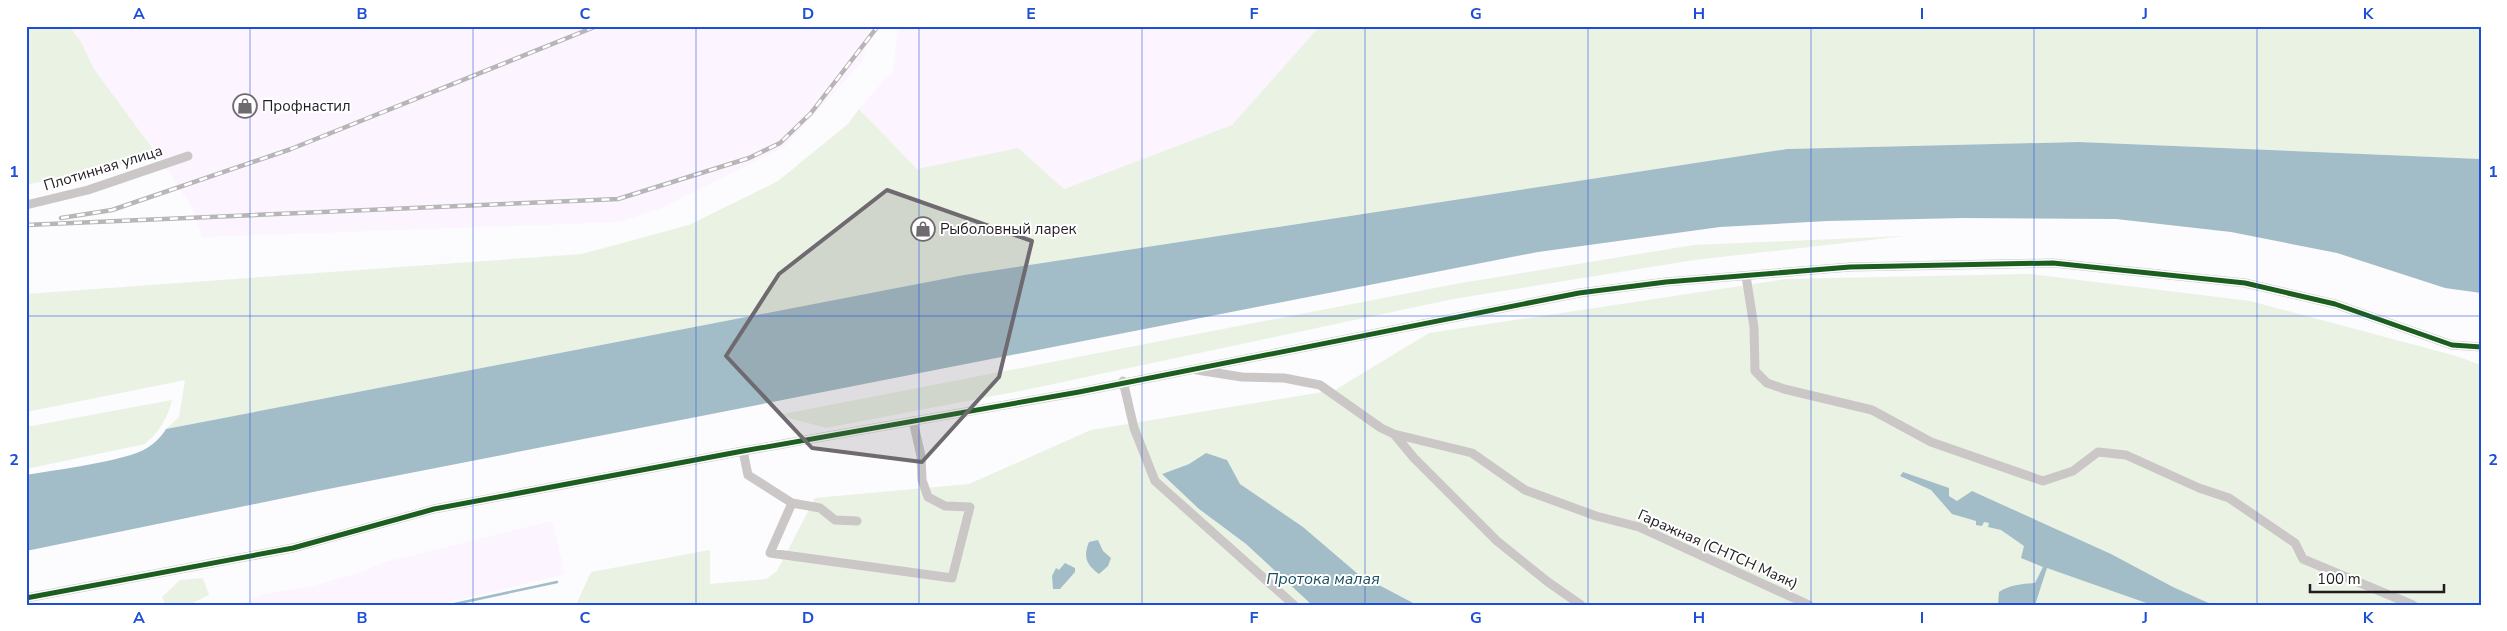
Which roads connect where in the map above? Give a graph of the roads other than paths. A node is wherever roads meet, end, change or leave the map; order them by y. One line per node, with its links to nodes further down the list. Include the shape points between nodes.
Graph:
1 (188, 156): 2 (street, Плотинная улица, via 88,190)
2 (26, 205)
3 (1746, 276): 4 (street, via 1850,267 1962,263 2053,263 2126,269 2245,283 2335,304 2452,345); 5 (street, via 1579,293); 16 (street, via 1754,327 1755,371 1767,383 1872,410 1931,442 2043,481 2073,471 2098,452 2126,456 2229,498 2295,543 2303,559)
4 (2481, 347)
5 (1190, 369): 6 (street); 8 (street, via 1242,378 1284,378 1320,385)
6 (1123, 381): 7 (street, via 1079,392); 13 (street, via 1134,428 1155,481)
7 (913, 421): 9 (street); 10 (street, via 921,456 922,480 928,497 944,506 970,507 952,578 770,553)
8 (1394, 434): 14 (street, via 1497,540); 15 (street, Гаражная (СНТСН Маяк), via 1472,453 1524,490 1596,516 1639,527)
9 (743, 451): 10 (street, via 748,476); 12 (street, via 434,509 293,548)
10 (792, 504): 11 (street, via 820,508 834,520)
11 (857, 521)
12 (26, 598)
13 (1294, 605)
14 (1581, 605)
15 (1809, 605)
16 (2413, 605)

